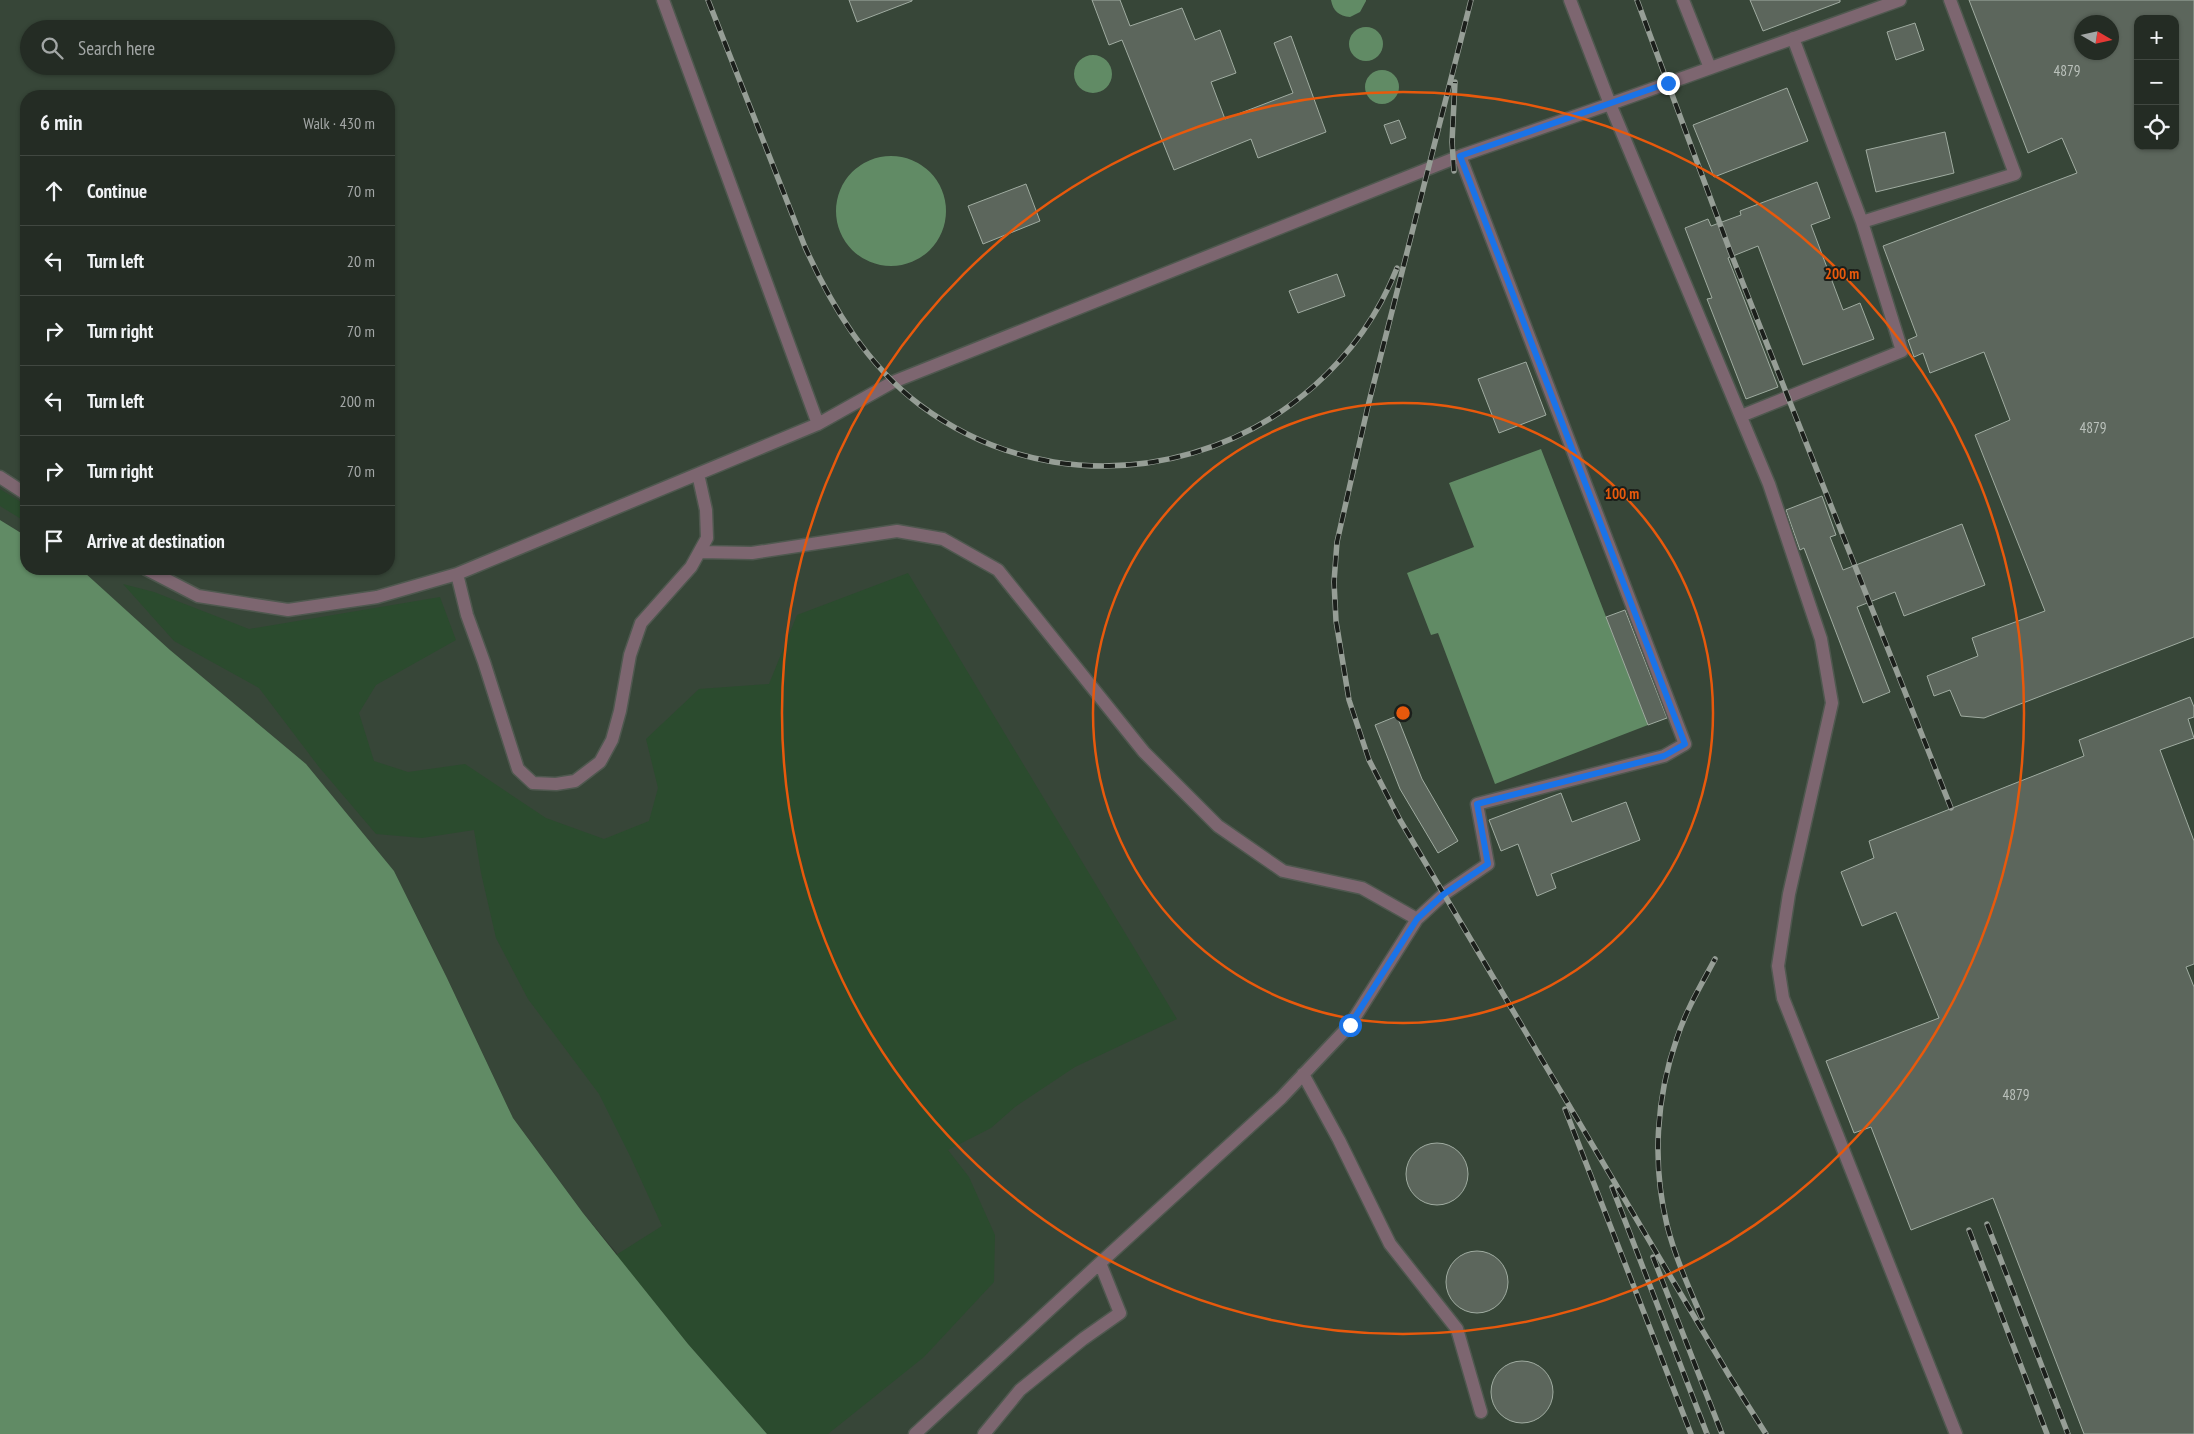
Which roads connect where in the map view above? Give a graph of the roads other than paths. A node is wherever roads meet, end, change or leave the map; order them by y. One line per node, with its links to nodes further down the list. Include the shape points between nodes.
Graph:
1 (663, 0): 12 (lane)
2 (1570, 0): 8 (lane)
3 (1683, 0): 7 (lane)
4 (1900, 0): 6 (lane)
5 (1950, 0): 10 (lane, via 2015,174)
6 (1793, 38): 7 (lane); 10 (lane)
7 (1710, 68): 8 (lane)
8 (1610, 104): 9 (lane); 11 (lane)
9 (1460, 156): 12 (lane, via 893,382); 19 (lane, via 1685,744 1664,756 1477,804 1488,864 1444,894)
10 (1862, 222): 11 (lane, via 1902,351)
11 (1741, 416): 25 (lane, via 1769,484 1821,639 1832,703 1788,903 1778,966 1783,998)
12 (818, 424): 13 (lane)
13 (698, 474): 16 (lane, via 706,510 707,538); 17 (lane)
14 (0, 477): 15 (lane)
15 (20, 490)
16 (700, 552): 17 (lane, via 691,567 641,623 630,654 612,740 600,762 575,781 556,784 533,783 518,768 467,615); 19 (lane, via 752,553 897,531 943,539 998,570 1144,752 1218,826 1283,871 1362,888)
17 (457, 574): 18 (lane, via 377,597 288,610 198,596)
18 (158, 575)
19 (1417, 919): 20 (lane, via 1350,1025)
20 (1303, 1074): 21 (lane, via 1281,1098); 22 (lane, via 1390,1244 1458,1329)
21 (1100, 1262): 23 (lane); 24 (lane, via 1120,1313 1083,1338 1020,1390)
22 (1481, 1412)
23 (915, 1434)
24 (984, 1434)
25 (1956, 1434)

